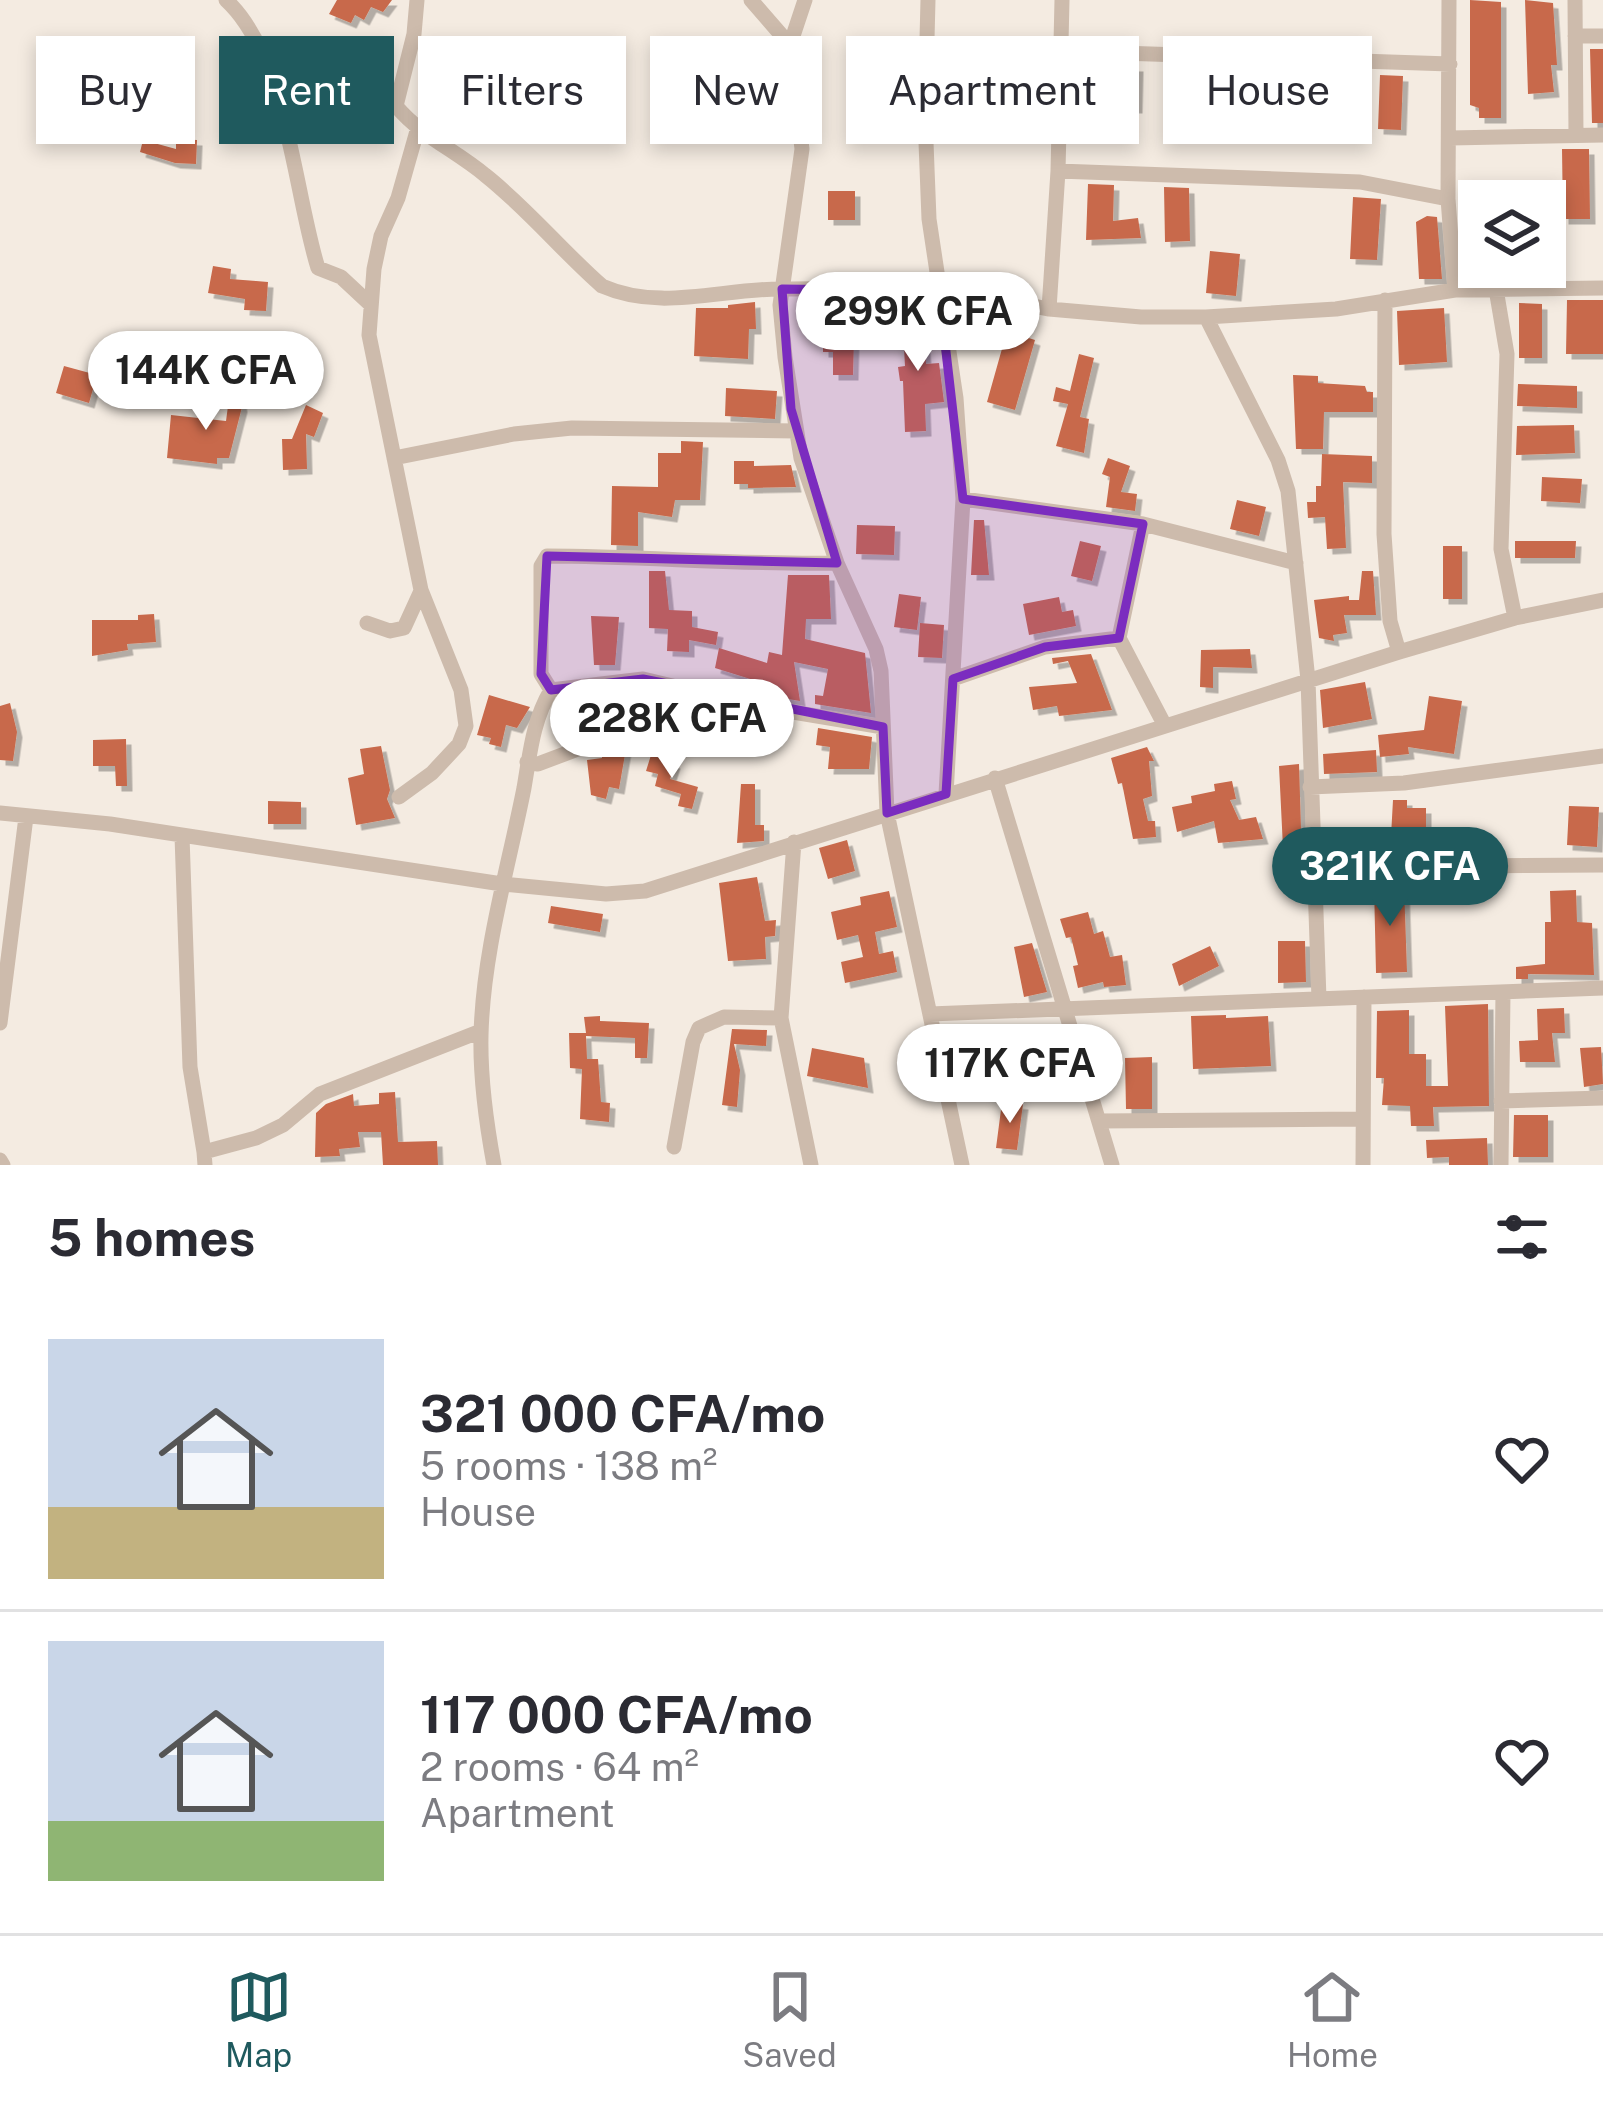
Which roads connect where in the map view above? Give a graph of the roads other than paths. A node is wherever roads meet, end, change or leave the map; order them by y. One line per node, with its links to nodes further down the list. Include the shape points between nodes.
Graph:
1 (226, 0): 30 (street, via 241,15 284,116 319,268)
2 (417, 0): 16 (street, via 396,106)
3 (751, 0): 9 (street)
4 (805, 0): 10 (street)
5 (928, 0): 28 (street, via 926,158)
6 (1062, 0): 11 (street)
7 (1449, 0): 15 (street)
8 (1575, 0): 12 (street)
9 (782, 36)
10 (793, 36)
11 (1061, 36)
12 (1575, 36): 13 (street); 17 (street)
13 (1603, 36)
14 (1139, 54): 15 (street)
15 (1450, 64): 19 (street)
16 (417, 131): 25 (street, via 490,179 621,295); 30 (street, via 381,236)
17 (1576, 135): 18 (street); 19 (street)
18 (1603, 135)
19 (1450, 138): 23 (street)
20 (801, 144): 25 (street)
21 (1058, 144): 22 (street)
22 (1058, 171): 23 (street, via 1360,182); 31 (street)
23 (1448, 199): 27 (street)
24 (1603, 288): 26 (street)
25 (782, 289): 28 (street); 33 (street)
26 (1496, 289): 27 (street); 41 (street, via 1507,354 1501,549)
27 (1455, 290): 29 (street)
28 (938, 291): 31 (street); 35 (street)
29 (1385, 300): 32 (street); 44 (street, via 1384,534)
30 (370, 304): 34 (street)
31 (1049, 309): 32 (street)
32 (1206, 317): 38 (street, via 1278,460)
33 (796, 431): 34 (street, via 572,428); 37 (street)
34 (394, 458): 39 (street)
35 (964, 499): 36 (street); 45 (street)
36 (1144, 524): 38 (street); 43 (street)
37 (837, 563): 47 (street, via 547,556 541,674); 49 (street, via 876,649)
38 (1296, 563): 46 (street)
39 (421, 590): 42 (street, via 404,628); 56 (street, via 461,690 466,726 432,773)
40 (1603, 600): 41 (street)
41 (1515, 618): 44 (street)
42 (367, 623)
43 (1119, 638): 45 (street, via 1045,647); 48 (street)
44 (1400, 652): 46 (street)
45 (953, 679): 55 (street)
46 (1308, 680): 48 (street); 54 (street)
47 (551, 690): 49 (street, via 643,679); 52 (street)
48 (1164, 724): 53 (street)
49 (883, 727): 57 (street)
50 (623, 732): 52 (street)
51 (1603, 756): 54 (street)
52 (527, 762): 64 (street)
53 (995, 778): 55 (street); 69 (street)
54 (1310, 788): 63 (street)
55 (946, 794): 57 (street)
56 (399, 797)
57 (886, 812): 61 (street); 70 (street)
58 (0, 813): 59 (street)
59 (26, 817): 60 (street); 72 (street)
60 (182, 836): 64 (street); 79 (street, via 190,1067)
61 (794, 842): 64 (street, via 645,890); 71 (street)
62 (1603, 865): 63 (street)
63 (1313, 867): 68 (street)
64 (502, 884): 73 (street)
65 (1603, 988): 66 (street)
66 (1503, 992): 67 (street); 75 (street)
67 (1364, 997): 68 (street); 77 (street)
68 (1319, 999): 69 (street)
69 (1066, 1012): 70 (street); 76 (street)
70 (930, 1014): 82 (street)
71 (782, 1018): 78 (street, via 724,1017 699,1028); 81 (street)
72 (0, 1023)
73 (481, 1031): 79 (street, via 320,1094 283,1125); 80 (street)
74 (1603, 1098): 75 (street)
75 (1502, 1101): 85 (street)
76 (1099, 1120): 77 (street); 83 (street)
77 (1363, 1120): 84 (street)
78 (674, 1147)
79 (205, 1159)
80 (494, 1165)
81 (811, 1165)
82 (962, 1165)
83 (1112, 1165)
84 (1363, 1165)
85 (1501, 1165)

